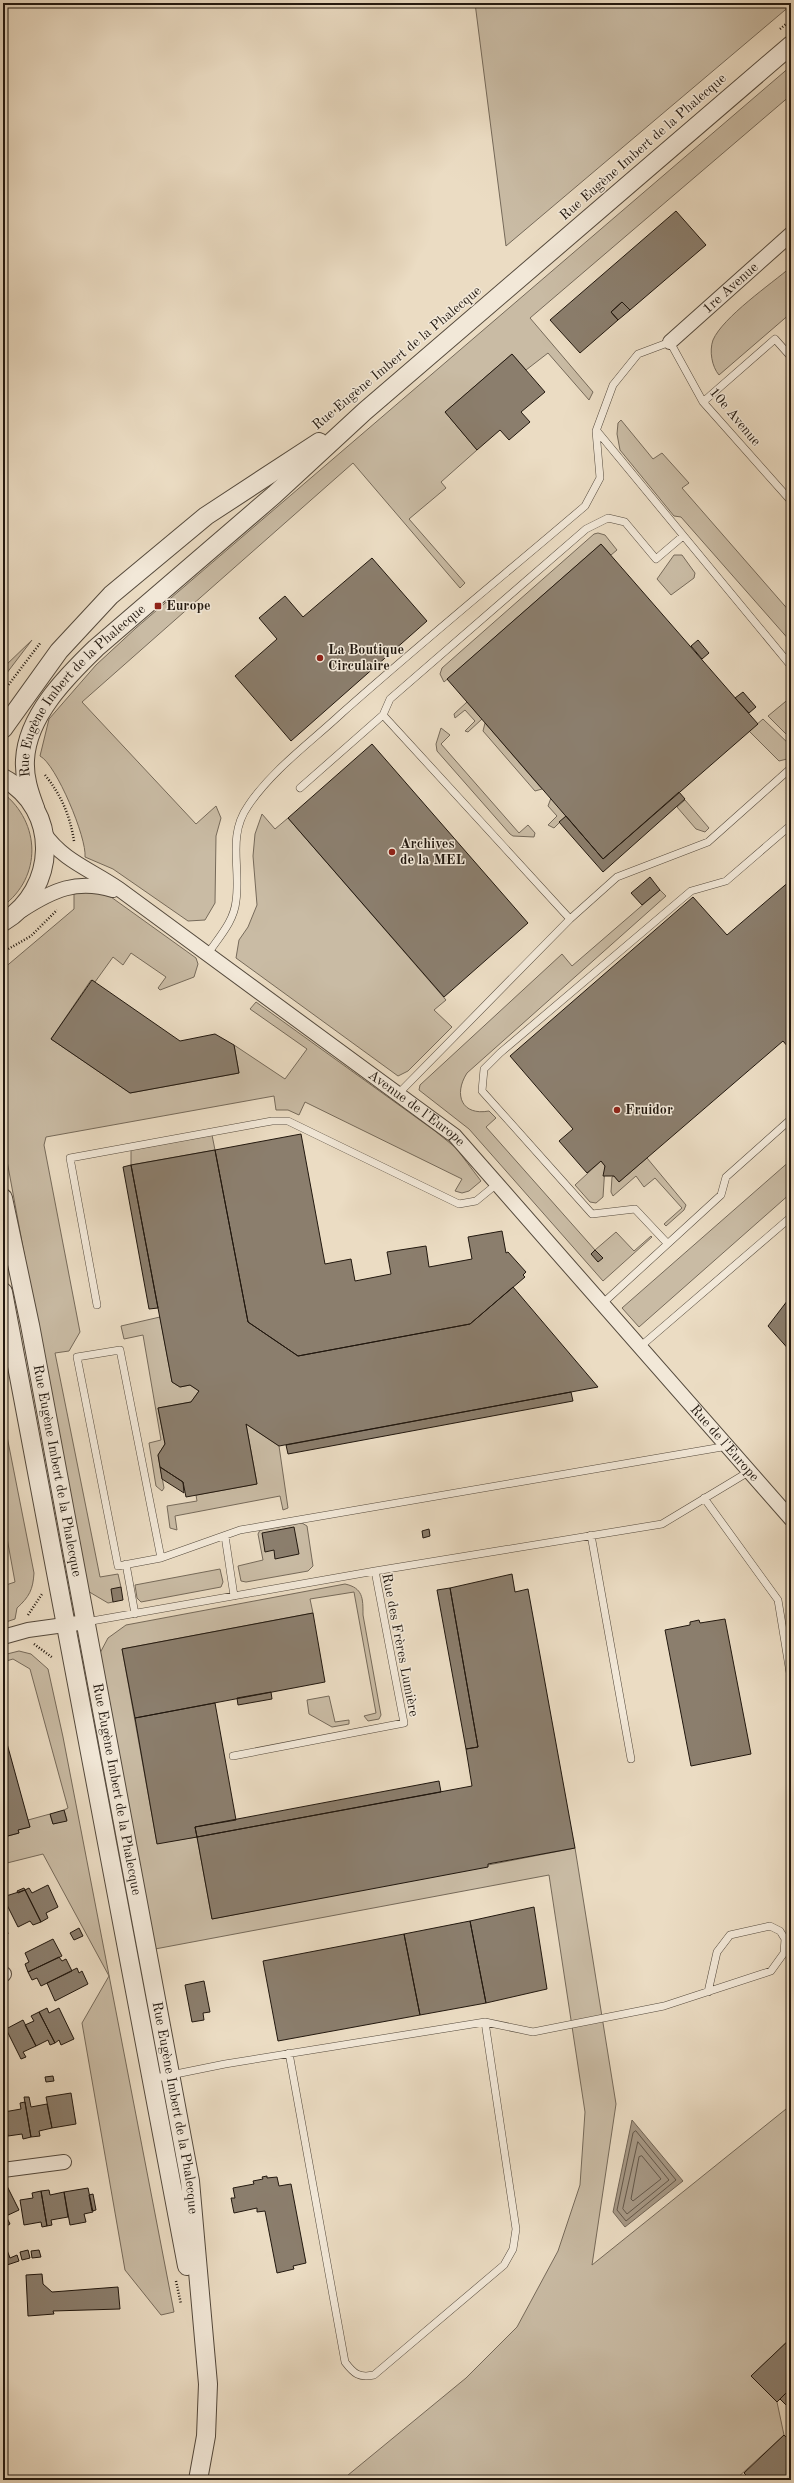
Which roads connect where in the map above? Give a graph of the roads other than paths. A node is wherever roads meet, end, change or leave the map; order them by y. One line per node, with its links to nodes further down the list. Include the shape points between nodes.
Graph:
1 (791, 45): 6 (street, Rue Eugène Imbert de la Phalecque)
2 (791, 234): 3 (street, 1re Avenue)
3 (670, 342): 5 (lane, 10e Avenue); 7 (lane, via 638,354 613,385)
4 (791, 357): 5 (lane, via 775,339)
5 (703, 402): 8 (lane, 10e Avenue)
6 (364, 411): 12 (street, Rue Eugène Imbert de la Phalecque, via 206,516 111,595 34,682); 16 (street, Rue Eugène Imbert de la Phalecque, via 274,495 76,667 45,707 27,744 25,774)
7 (596, 431): 9 (lane); 23 (lane, via 600,478 586,506 370,689 271,779 247,806 240,820 235,843 236,903 229,923)
8 (791, 501)
9 (683, 536): 10 (lane); 11 (lane, via 656,559 625,522 608,518 586,529 390,699)
10 (791, 666)
11 (383, 715): 15 (lane); 21 (lane)
12 (3, 729)
13 (791, 768): 21 (lane, via 708,842 617,877)
14 (3, 778): 16 (street, via 23,793)
15 (300, 788)
16 (35, 808): 18 (street, Rue Eugène Imbert de la Phalecque)
17 (791, 825): 29 (lane, via 726,881 690,891 484,1069 482,1091 592,1214 636,1209)
18 (44, 833): 19 (street, Avenue de l'Europe, via 69,859 109,882); 20 (street, Rue Eugène Imbert de la Phalecque, via 46,859 42,876 30,900)
19 (130, 898): 20 (street, Avenue de l'Europe, via 100,886 86,884 58,890); 23 (street, Avenue de l'Europe)
20 (18, 912): 22 (street, Rue Eugène Imbert de la Phalecque)
21 (570, 919): 24 (lane)
22 (3, 922)
23 (207, 955): 24 (street, Avenue de l'Europe)
24 (399, 1093): 26 (street, Avenue de l'Europe, via 455,1136)
25 (791, 1119): 29 (lane, via 726,1177 721,1195)
26 (498, 1183): 31 (street, Avenue de l'Europe); 32 (lane, via 476,1201 459,1204 288,1121 272,1120 70,1158)
27 (3, 1198): 46 (street, Rue Eugène Imbert de la Phalecque, via 30,1325)
28 (791, 1217): 33 (lane)
29 (667, 1243): 31 (lane)
30 (3, 1292): 47 (street, Rue Eugène Imbert de la Phalecque)
31 (602, 1304): 33 (street, Avenue de l'Europe)
32 (97, 1305)
33 (641, 1346): 34 (street, Avenue de l'Europe)
34 (659, 1366): 35 (street, Rue de l'Europe)
35 (728, 1446): 36 (street, Rue de l'Europe); 40 (lane, via 240,1530)
36 (750, 1471): 37 (lane); 38 (street, Rue de l'Europe)
37 (704, 1498): 39 (lane, via 662,1524); 49 (lane, via 778,1600)
38 (791, 1519)
39 (591, 1535): 43 (lane); 51 (lane)
40 (225, 1536): 41 (lane); 44 (lane)
41 (161, 1558): 42 (lane); 42 (lane, via 120,1350 77,1357 118,1566)
42 (126, 1564): 45 (lane)
43 (374, 1570): 44 (lane, Rue des Frères Lumière); 50 (lane, Rue des Frères Lumière, via 404,1723)
44 (234, 1596): 45 (lane, Rue des Frères Lumière)
45 (135, 1614): 46 (lane, Rue des Frères Lumière)
46 (86, 1622): 47 (street); 55 (street, Rue Eugène Imbert de la Phalecque)
47 (65, 1625): 48 (street, via 28,1630); 56 (street, Rue Eugène Imbert de la Phalecque)
48 (3, 1637)
49 (791, 1679)
50 (234, 1756)
51 (631, 1759)
52 (708, 1992): 52 (lane, via 771,1971 784,1953 785,1940 780,1931 770,1926 730,1936 717,1952); 53 (lane, via 664,2006 533,2032)
53 (485, 2022): 54 (lane); 54 (lane, via 516,2229 513,2249 504,2265 374,2375 362,2377 354,2374 345,2362)
54 (289, 2053): 55 (lane)
55 (170, 2074): 56 (lane); 59 (street, Rue Eugène Imbert de la Phalecque, via 190,2181)
56 (151, 2079): 59 (street, Rue Eugène Imbert de la Phalecque)
57 (64, 2162): 58 (street)
58 (3, 2170)
59 (208, 2384): 60 (street, Rue Eugène Imbert de la Phalecque, via 206,2436)
60 (198, 2480)

